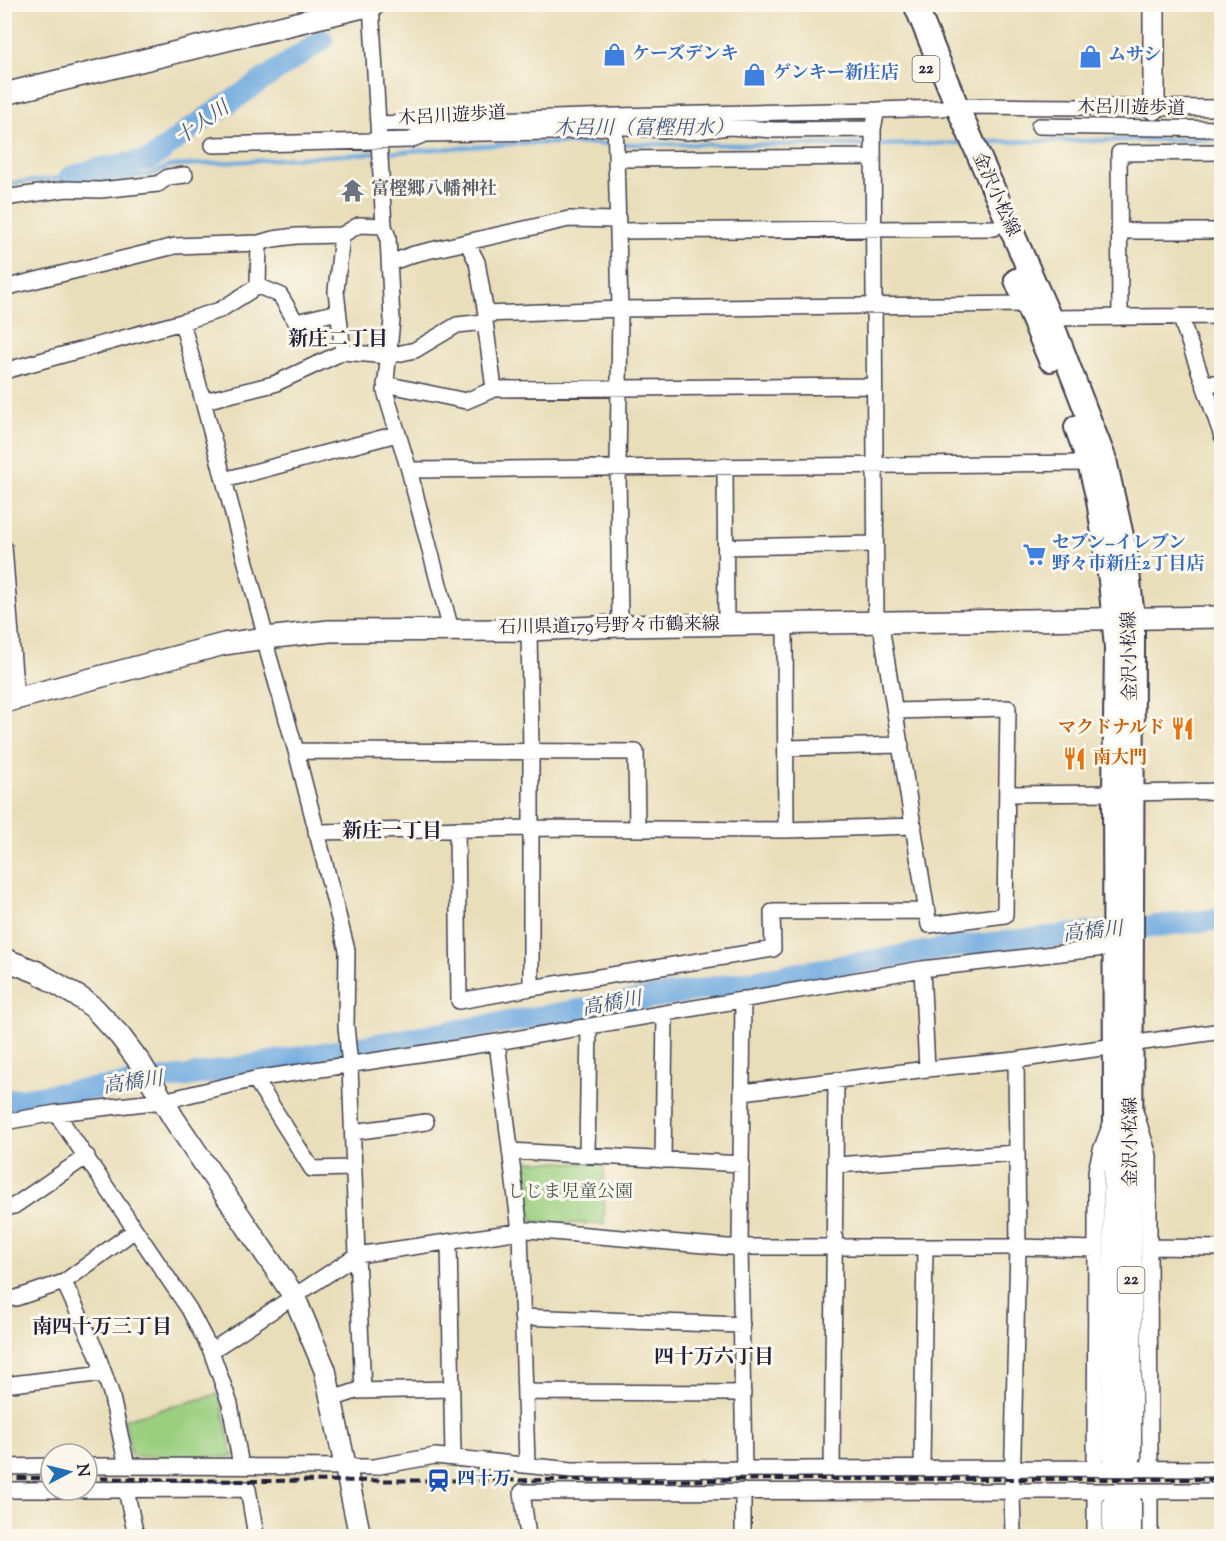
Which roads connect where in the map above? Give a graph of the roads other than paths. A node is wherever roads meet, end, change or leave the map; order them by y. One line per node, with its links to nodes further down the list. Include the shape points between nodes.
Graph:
1 (898, 4): 6 (main road, 金沢小松線 / 22)
2 (915, 4): 6 (main road, 金沢小松線 / 22)
3 (1154, 4): 8 (main road)
4 (372, 5): 5 (main road); 10 (street)
5 (4, 94)
6 (950, 107): 8 (street); 9 (street); 14 (main road, 金沢小松線 / 22)
7 (1221, 108): 8 (street)
8 (1154, 109)
9 (877, 110): 13 (street); 16 (street)
10 (379, 124): 13 (street); 15 (street)
11 (1039, 126): 12 (street, 木呂川遊歩道)
12 (1221, 129)
13 (616, 137): 15 (street, 木呂川遊歩道, via 555,132 425,134 410,140); 16 (street); 16 (street, 木呂川遊歩道, via 729,127); 21 (street)
14 (964, 141): 23 (main road, 金沢小松線 / 22); 41 (main road, 金沢小松線 / 22)
15 (378, 142): 17 (street, 木呂川遊歩道); 22 (street)
16 (872, 142): 24 (street)
17 (213, 145)
18 (1221, 152): 25 (street, via 1119,153)
19 (185, 175): 20 (street, via 168,177 158,184 67,189)
20 (4, 198)
21 (618, 225): 24 (street); 28 (street, via 569,219); 35 (street)
22 (384, 226): 27 (street, via 359,225); 30 (street)
23 (994, 228): 24 (street); 33 (main road, 金沢小松線 / 22)
24 (873, 230): 34 (street)
25 (1119, 231): 26 (street); 37 (street)
26 (1221, 231)
27 (342, 235): 29 (street); 36 (street, via 336,291)
28 (467, 242): 30 (street); 40 (street, via 477,262)
29 (259, 243): 31 (street); 32 (street, via 175,246)
30 (390, 263): 44 (street, via 392,320)
31 (258, 286): 36 (street, via 280,294 296,322); 42 (street, via 220,310)
32 (4, 288)
33 (1026, 304): 34 (street); 55 (main road, 金沢小松線 / 22)
34 (874, 307): 35 (street); 49 (street)
35 (620, 309): 40 (street); 50 (street)
36 (338, 312): 43 (street)
37 (1120, 316): 38 (street); 41 (street)
38 (1180, 316): 39 (street); 46 (street)
39 (1221, 316)
40 (486, 318): 44 (street, via 457,325 415,350); 51 (street)
41 (1050, 318): 65 (main road, 金沢小松線 / 22, via 1105,460 1126,554)
42 (182, 322): 45 (street); 52 (street)
43 (343, 352): 44 (street); 52 (street, via 274,384)
44 (388, 356): 48 (street)
45 (4, 371)
46 (1203, 382): 47 (street); 54 (street)
47 (1221, 383)
48 (385, 384): 51 (street, via 466,401); 53 (street)
49 (874, 386): 50 (street); 57 (street)
50 (619, 388): 51 (street); 58 (street)
51 (494, 389)
52 (204, 401): 60 (street)
53 (397, 434): 59 (street); 60 (street)
54 (1221, 436)
55 (1089, 463): 57 (street); 65 (main road, 金沢小松線 / 22)
56 (725, 466): 57 (street); 58 (street); 63 (street)
57 (874, 467): 61 (street)
58 (618, 468): 59 (street); 69 (street)
59 (409, 470): 70 (street)
60 (224, 480): 72 (street)
61 (874, 544): 63 (street); 66 (street)
62 (4, 547): 73 (street)
63 (726, 547): 68 (street)
64 (1221, 616): 65 (main road, 石川県道179号野々市鶴来線)
65 (1123, 618): 66 (main road, 石川県道179号野々市鶴来線); 80 (main road, 金沢小松線 / 22)
66 (876, 622): 67 (main road, 石川県道179号野々市鶴来線); 74 (street, via 882,632)
67 (785, 624): 68 (main road, 石川県道179号野々市鶴来線); 76 (street)
68 (726, 625): 69 (main road, 石川県道179号野々市鶴来線)
69 (620, 626): 71 (main road, 石川県道179号野々市鶴来線)
70 (451, 630): 71 (main road, 石川県道179号野々市鶴来線); 72 (main road, 石川県道179号野々市鶴来線, via 329,631)
71 (528, 630): 78 (street)
72 (266, 638): 73 (main road, 石川県道179号野々市鶴来線, via 224,644); 77 (street)
73 (10, 701)
74 (895, 711): 75 (street); 81 (street, via 1008,708)
75 (901, 745): 76 (street); 82 (street)
76 (786, 748): 86 (street)
77 (296, 751): 78 (street); 87 (street)
78 (531, 752): 83 (street); 84 (street, via 636,752)
79 (1221, 791): 80 (street)
80 (1123, 793): 81 (street); 89 (main road, 金沢小松線 / 22, via 1124,919)
81 (1007, 794): 88 (street, via 1005,915 929,925)
82 (914, 826): 86 (street); 88 (street)
83 (531, 828): 84 (street); 85 (street); 92 (street)
84 (637, 829): 86 (street)
85 (457, 830): 87 (street); 92 (street, via 459,1001)
86 (786, 830)
87 (316, 832): 100 (street, via 347,950 346,1026)
88 (928, 911): 92 (street, via 772,912 773,949)
89 (1120, 944): 91 (street); 98 (main road, 金沢小松線 / 22)
90 (4, 959): 105 (main road, via 37,972 94,1008 141,1064)
91 (922, 969): 93 (street); 101 (street)
92 (531, 988)
93 (744, 999): 94 (street); 104 (street)
94 (665, 1013): 95 (street); 115 (street)
95 (589, 1026): 97 (street); 114 (street)
96 (1221, 1031): 98 (street)
97 (496, 1042): 100 (street); 111 (street)
98 (1124, 1044): 99 (street); 106 (main road, 金沢小松線 / 22)
99 (1016, 1060): 101 (street); 112 (street)
100 (350, 1062): 102 (street); 110 (street)
101 (927, 1069): 103 (street)
102 (255, 1079): 105 (street); 118 (street, via 312,1169)
103 (836, 1080): 104 (street); 117 (street)
104 (743, 1092): 116 (street)
105 (159, 1095): 107 (street); 132 (main road)
106 (1124, 1108): 127 (street, via 1149,1156); 129 (street, via 1101,1150 1096,1171); 145 (main road, 金沢小松線 / 22)
107 (56, 1113): 108 (street); 113 (street)
108 (4, 1122)
109 (426, 1122): 110 (street)
110 (352, 1131): 118 (street)
111 (510, 1151): 114 (street); 121 (street)
112 (1017, 1153): 117 (street); 126 (street)
113 (87, 1156): 119 (street, via 14,1206); 120 (street)
114 (588, 1156): 115 (street)
115 (663, 1160): 116 (street)
116 (742, 1164): 123 (street)
117 (835, 1165): 124 (street)
118 (353, 1168): 130 (street)
119 (4, 1208)
120 (135, 1230): 131 (street); 136 (street, via 189,1309)
121 (520, 1231): 122 (street); 123 (street); 134 (street)
122 (449, 1242): 130 (street); 139 (street)
123 (740, 1247): 124 (street); 135 (street)
124 (833, 1247): 125 (street); 157 (street)
125 (925, 1247): 126 (street); 153 (street)
126 (1018, 1247): 129 (street); 154 (street)
127 (1149, 1247): 128 (street); 155 (street)
128 (1221, 1248)
129 (1096, 1249): 145 (street)
130 (357, 1255): 132 (street); 140 (street)
131 (64, 1282): 133 (street); 137 (street)
132 (294, 1296): 136 (street); 143 (main road, via 321,1360)
133 (4, 1299)
134 (522, 1317): 135 (street); 141 (street)
135 (742, 1325): 142 (street)
136 (211, 1351): 150 (street, via 230,1404)
137 (104, 1373): 138 (street); 149 (street)
138 (4, 1385)
139 (452, 1389): 140 (street); 144 (street)
140 (363, 1391): 143 (street)
141 (525, 1392): 142 (street); 146 (street)
142 (743, 1393): 156 (street)
143 (332, 1399): 152 (main road)
144 (453, 1457): 146 (street); 152 (street)
145 (1113, 1460): 154 (street); 155 (street)
146 (527, 1464): 156 (street, via 572,1470)
147 (39, 1466): 151 (street)
148 (99, 1466): 149 (street)
149 (127, 1466): 150 (street)
150 (241, 1466): 152 (street)
151 (4, 1467)
152 (346, 1467): 168 (main road)
153 (922, 1468): 154 (street); 157 (street)
154 (1013, 1468): 162 (street)
155 (1150, 1468): 158 (street)
156 (744, 1469): 157 (street)
157 (832, 1469)
158 (1221, 1469)
159 (4, 1490): 160 (street)
160 (126, 1490): 166 (street); 167 (street, via 248,1489)
161 (743, 1491): 162 (street); 169 (street, via 522,1492); 170 (street)
162 (1012, 1491): 165 (street); 171 (street)
163 (1150, 1491): 164 (street); 165 (street); 175 (street)
164 (1221, 1491)
165 (1113, 1499): 172 (street); 173 (main road); 174 (main road)
166 (136, 1536)
167 (256, 1536)
168 (360, 1536)
169 (528, 1536)
170 (743, 1536)
171 (1013, 1536)
172 (1095, 1536)
173 (1114, 1536)
174 (1130, 1536)
175 (1150, 1536)

